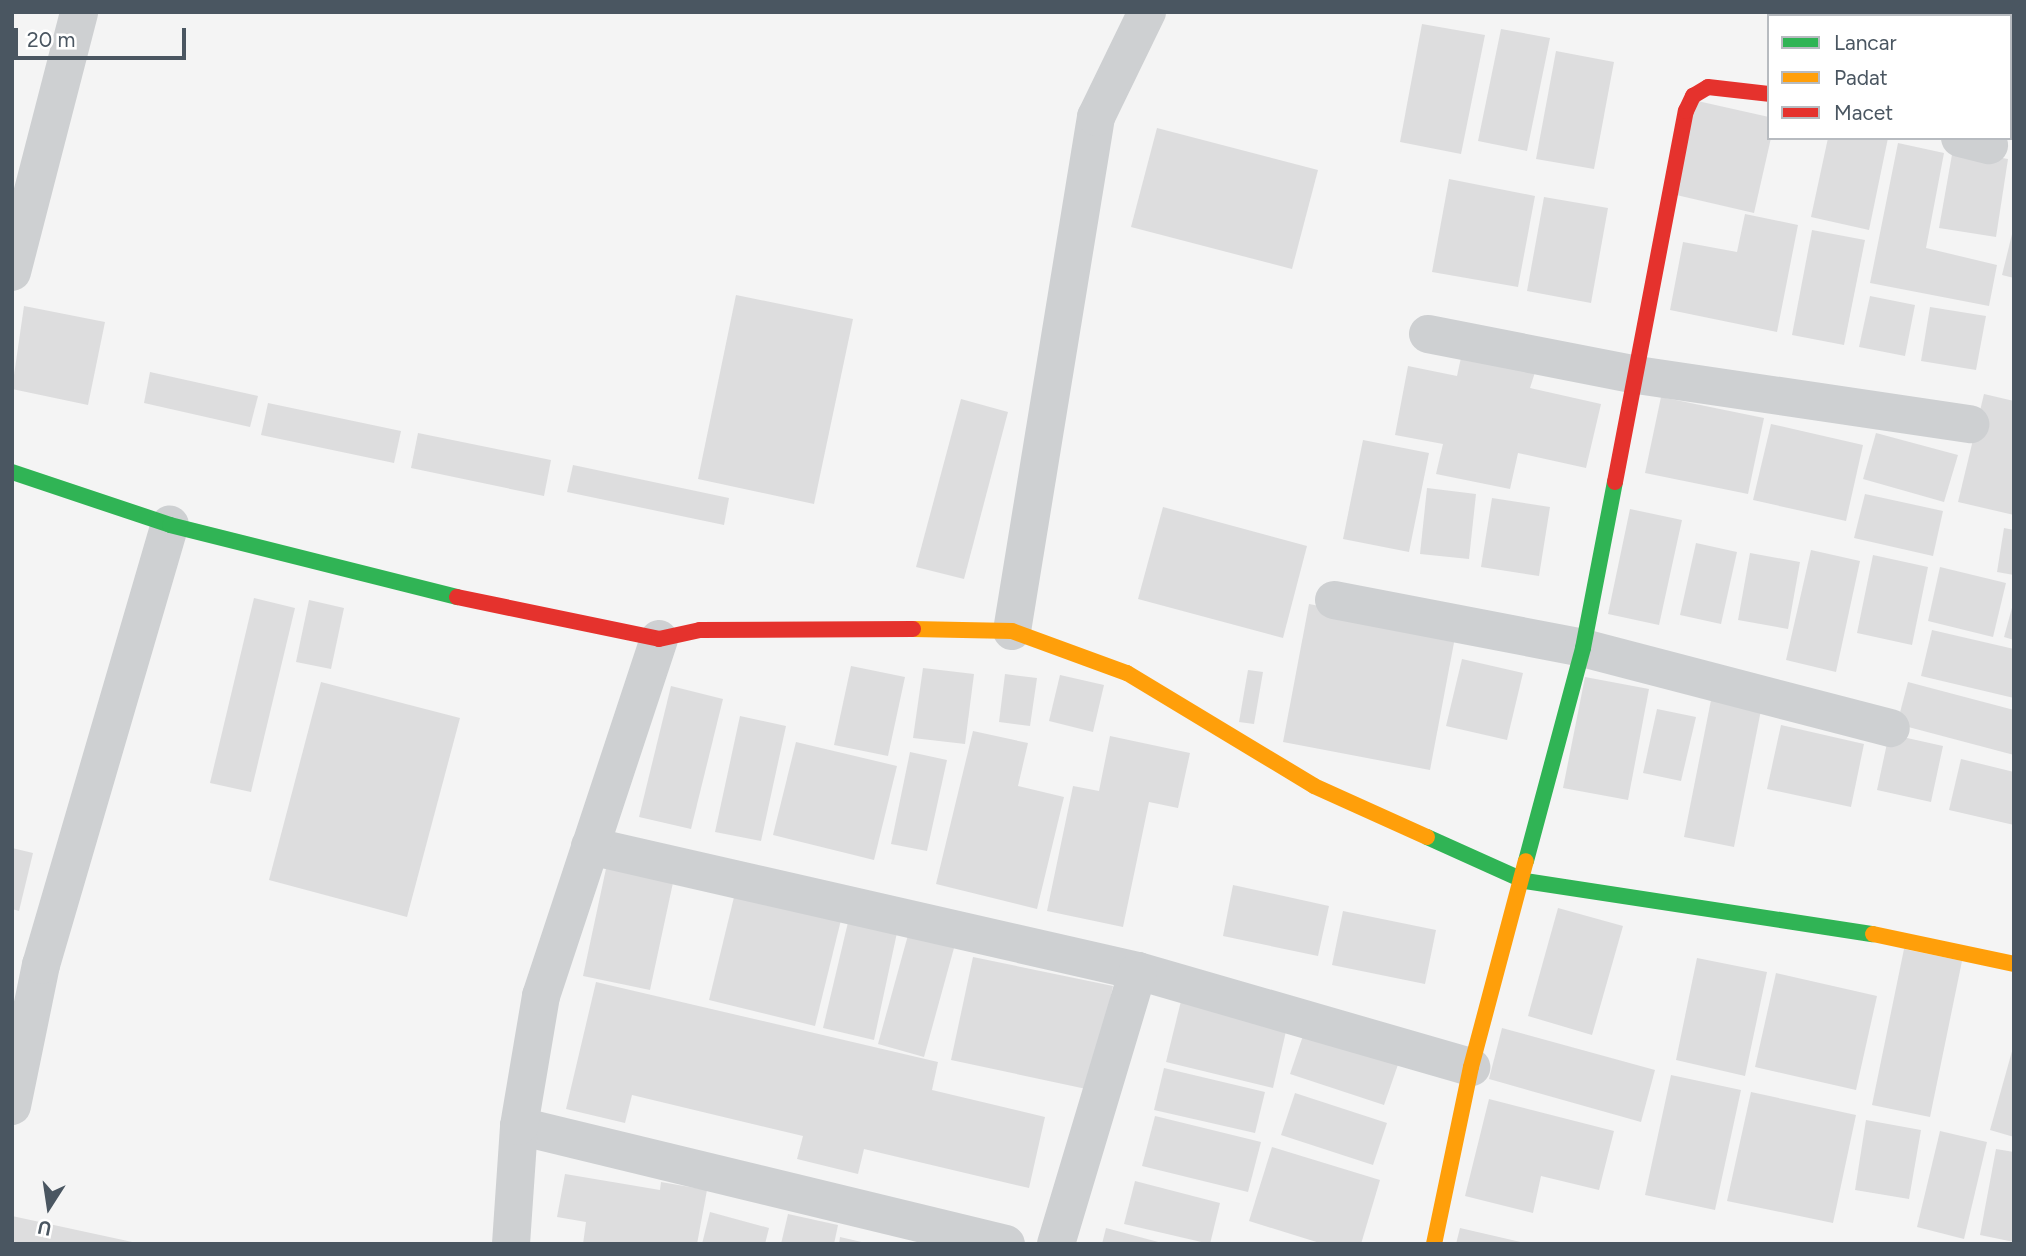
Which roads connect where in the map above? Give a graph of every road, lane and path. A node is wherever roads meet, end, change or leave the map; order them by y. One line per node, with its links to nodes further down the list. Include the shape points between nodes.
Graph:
1 (79, 12): 4 (street)
2 (1147, 12): 11 (street, via 1096,117)
3 (1767, 94): 6 (street, via 1708,87 1693,96 1686,111)
4 (12, 272)
5 (1428, 334): 6 (street)
6 (1637, 375): 7 (street); 13 (street)
7 (1970, 425)
8 (12, 472): 9 (street)
9 (170, 525): 12 (street, via 413,588); 20 (street, via 41,965)
10 (1334, 600): 13 (street)
11 (1012, 631): 12 (street, via 781,628 700,630); 16 (street, via 1127,673 1314,786)
12 (659, 639): 15 (street)
13 (1583, 648): 14 (street); 16 (street)
14 (1891, 728)
15 (590, 846): 18 (street); 21 (street, via 541,996)
16 (1525, 881): 17 (street, via 1882,935); 19 (street)
17 (2014, 964)
18 (1138, 971): 19 (street); 24 (street)
19 (1471, 1067): 25 (street)
20 (12, 1106)
21 (519, 1126): 22 (street); 23 (street)
22 (511, 1244)
23 (1006, 1244)
24 (1056, 1244)
25 (1434, 1244)

